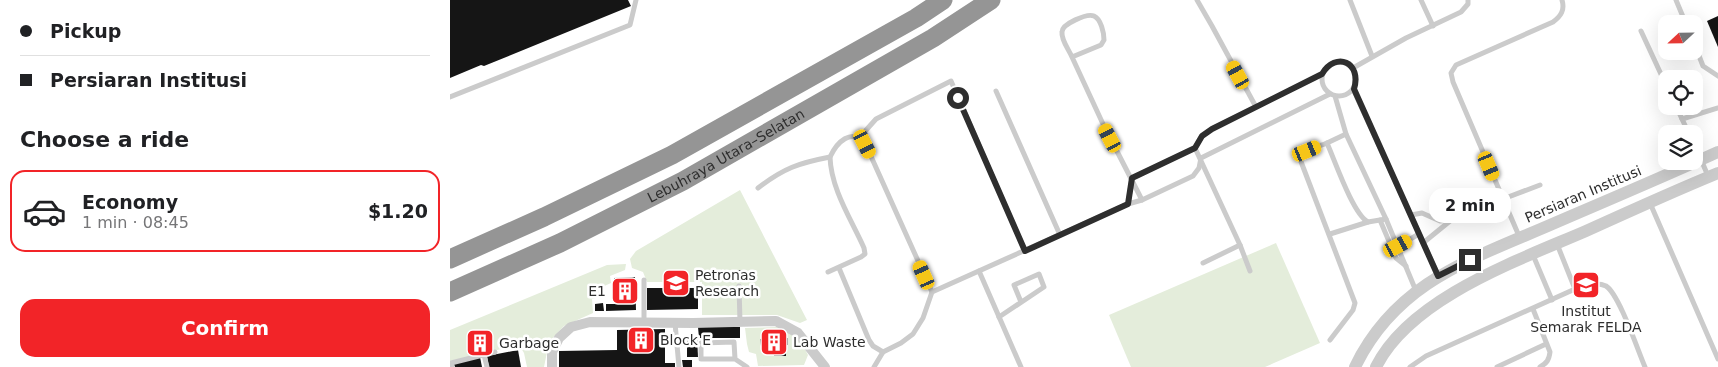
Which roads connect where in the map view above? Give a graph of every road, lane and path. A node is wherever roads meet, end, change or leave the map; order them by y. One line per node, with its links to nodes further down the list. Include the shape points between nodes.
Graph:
1 (636, 0): 24 (lane, via 630,25)
2 (943, 0): 63 (highway, Lebuhraya Utara–Selatan, via 672,155)
3 (991, 0): 75 (highway, Lebuhraya Utara–Selatan, via 933,38 683,181 560,243)
4 (1197, 0): 25 (lane)
5 (1350, 0): 13 (lane)
6 (1421, 0): 11 (lane)
7 (1468, 0): 11 (lane, via 1461,12)
8 (1562, 0): 44 (lane, via 1564,10 1553,22 1456,65 1451,73)
9 (1676, 0): 10 (lane)
10 (1682, 15)
11 (1433, 26): 13 (lane)
12 (1641, 31): 17 (lane)
13 (1372, 56): 16 (lane)
14 (1072, 57): 14 (lane, via 1104,40 1104,33 1094,16 1088,15 1064,26 1062,34); 41 (lane)
15 (1701, 60): 19 (lane, via 1703,66)
16 (1353, 68): 18 (lane, via 1346,62 1336,62 1327,66); 20 (lane, via 1357,79)
17 (1659, 70)
18 (1322, 74): 22 (lane, via 1323,85); 25 (lane)
19 (1718, 76)
20 (1354, 89): 23 (lane, via 1346,95); 48 (lane)
21 (996, 91): 55 (lane)
22 (1330, 94): 23 (lane); 36 (lane)
23 (1336, 96): 30 (lane)
24 (450, 97)
25 (1256, 107): 33 (lane, via 1212,129 1202,136)
26 (1718, 108): 28 (lane)
27 (1680, 115): 28 (lane)
28 (1682, 119): 29 (lane)
29 (1685, 125)
30 (1346, 134): 32 (lane); 49 (lane)
31 (859, 138): 35 (lane, via 844,139); 61 (lane, via 876,119 951,81); 76 (lane, via 869,152)
32 (1327, 143): 52 (lane, via 1355,207); 53 (lane, via 1307,151 1300,159)
33 (1195, 148): 36 (lane); 41 (lane)
34 (1718, 152): 37 (street, Persiaran Institusi)
35 (830, 157): 43 (lane, via 799,164 773,176); 66 (lane, via 836,188 865,254)
36 (1201, 158): 45 (lane, via 1193,176); 59 (lane)
37 (1703, 158)
38 (1703, 162): 40 (lane)
39 (1676, 170): 56 (street, Persiaran Institusi)
40 (1713, 175): 46 (street)
41 (1132, 178): 45 (lane); 47 (lane)
42 (1540, 185): 44 (lane)
43 (758, 188)
44 (1504, 199): 51 (lane); 56 (lane)
45 (1142, 200): 47 (lane)
46 (1649, 203): 58 (street); 90 (lane)
47 (1128, 204): 55 (lane)
48 (1411, 215): 51 (lane, via 1422,213 1440,221); 54 (lane)
49 (1386, 219): 50 (lane); 60 (lane)
50 (1380, 220): 52 (lane); 65 (lane, via 1396,258)
51 (1450, 221): 57 (lane)
52 (1368, 222): 53 (lane)
53 (1330, 234): 84 (lane, via 1356,303)
54 (1419, 234): 57 (lane); 60 (lane)
55 (1060, 235): 61 (lane)
56 (1520, 238): 70 (street, Persiaran Institusi)
57 (1423, 243): 70 (lane)
58 (1556, 243): 62 (street); 73 (lane)
59 (1240, 245): 64 (lane); 68 (lane)
60 (1398, 246): 65 (lane)
61 (1025, 251): 67 (lane)
62 (1532, 253): 77 (lane); 100 (street, via 1467,284 1420,316 1396,337)
63 (450, 259)
64 (1203, 263)
65 (1406, 266): 74 (lane)
66 (839, 268): 69 (lane); 87 (lane, via 869,340)
67 (979, 271): 76 (lane); 80 (lane)
68 (1250, 271)
69 (828, 272)
70 (1438, 276): 74 (street, Persiaran Institusi)
71 (644, 280): 82 (lane)
72 (738, 286): 81 (lane)
73 (1576, 289): 77 (lane); 104 (lane, via 1587,285 1606,286 1617,301)
74 (1416, 291): 99 (street, Persiaran Institusi, via 1377,331)
75 (450, 292)
76 (932, 292): 87 (lane, via 914,334)
77 (1552, 300): 79 (lane)
78 (1021, 302): 78 (lane, via 1044,287 1039,274 1014,285); 80 (lane)
79 (1533, 309): 85 (lane); 101 (lane, via 1426,356)
80 (999, 317): 98 (lane)
81 (740, 322): 83 (street); 96 (street, via 776,321 798,333)
82 (644, 323): 83 (street); 93 (street, via 590,322 572,327 559,338 552,352)
83 (675, 323): 94 (lane)
84 (1330, 340)
85 (1546, 344): 102 (lane); 103 (lane, via 1549,358)
86 (495, 352): 88 (lane)
87 (883, 352): 97 (lane)
88 (484, 355): 91 (lane, via 451,363); 92 (lane)
89 (735, 359): 89 (lane, via 701,359 701,343 734,342); 95 (lane)
90 (1718, 359)
91 (452, 367)
92 (487, 367)
93 (552, 367)
94 (679, 367)
95 (747, 367)
96 (825, 367)
97 (874, 367)
98 (1021, 367)
99 (1355, 367)
100 (1376, 367)
101 (1410, 367)
102 (1497, 367)
103 (1540, 367)
104 (1645, 367)

